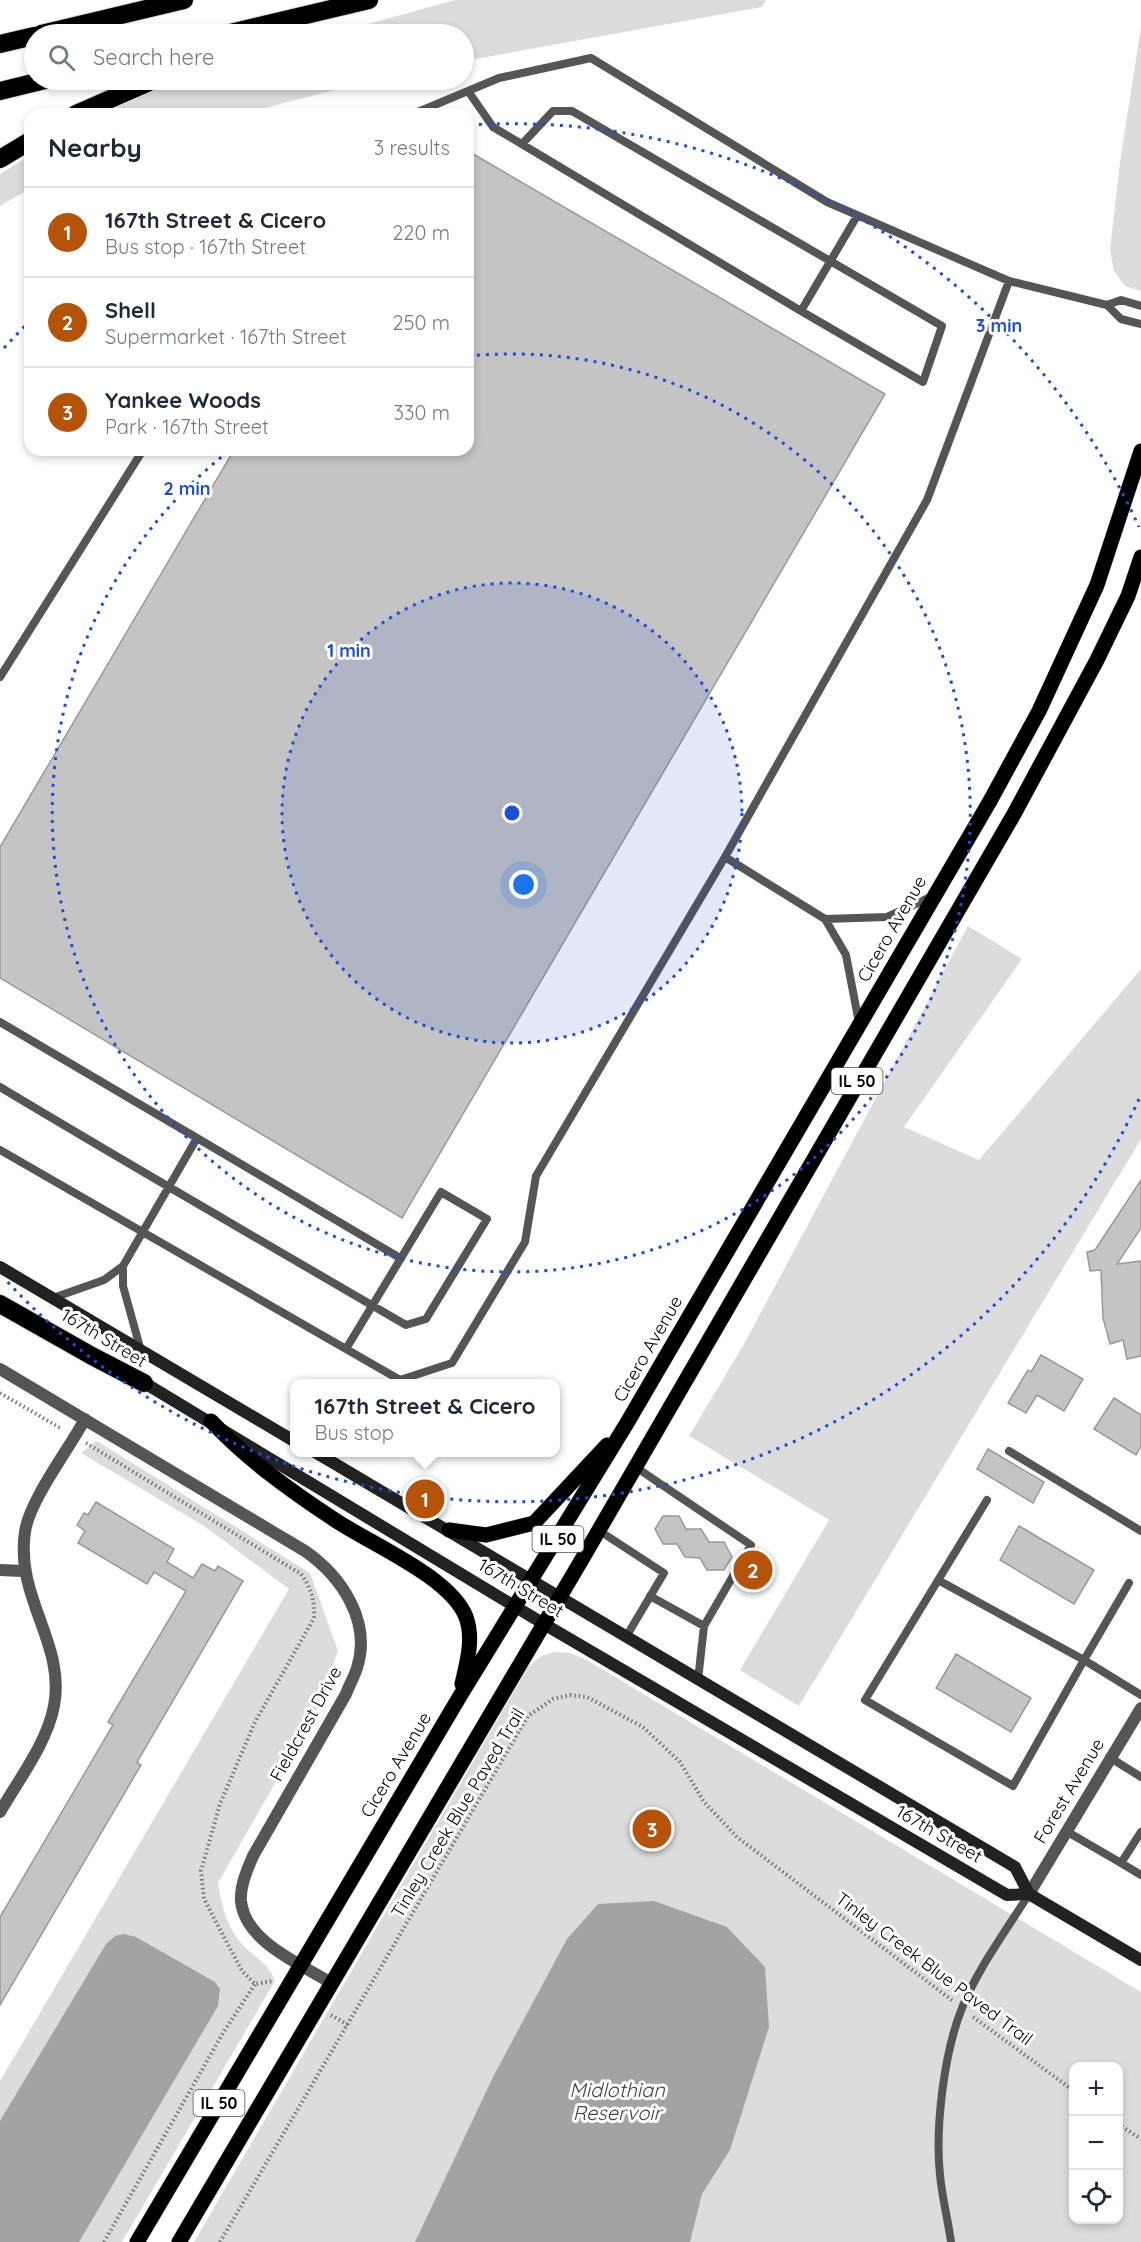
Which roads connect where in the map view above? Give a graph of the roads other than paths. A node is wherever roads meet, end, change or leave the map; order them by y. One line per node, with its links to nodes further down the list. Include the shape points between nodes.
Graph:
1 (184, 0): 4 (highway)
2 (369, 0): 5 (highway)
3 (378, 0): 6 (highway)
4 (83, 24)
5 (268, 24)
6 (302, 24)
7 (24, 38): 8 (highway)
8 (0, 44)
9 (24, 85): 12 (highway)
10 (474, 88): 19 (lane, via 499,78 591,58 827,202)
11 (131, 90): 14 (highway)
12 (0, 91)
13 (468, 91): 15 (lane); 16 (lane, via 493,127)
14 (90, 108)
15 (427, 108)
16 (522, 144): 20 (lane, via 554,111 572,111); 24 (lane)
17 (24, 145): 18 (highway)
18 (0, 159)
19 (857, 216): 20 (lane); 21 (lane)
20 (831, 261): 24 (lane); 24 (lane, via 942,326 923,382)
21 (1009, 281): 22 (lane); 30 (lane, via 927,500)
22 (1107, 305): 23 (lane, via 1121,300); 25 (lane, via 1122,319)
23 (1141, 306)
24 (801, 311)
25 (1141, 324)
26 (1141, 451): 31 (main road, Cicero Avenue / IL 50, via 1097,585 1040,711)
27 (139, 456): 29 (lane)
28 (1141, 557): 59 (main road, IL 50, via 1128,596 1097,660 1014,814)
29 (0, 676)
30 (724, 857): 32 (lane); 51 (lane, via 536,1176 525,1242 452,1363)
31 (934, 896): 32 (lane, via 887,917); 34 (main road, Cicero Avenue / IL 50)
32 (825, 919): 34 (lane, via 846,955)
33 (0, 1022): 36 (lane)
34 (859, 1024): 55 (main road, Cicero Avenue / IL 50)
35 (0, 1087): 38 (lane)
36 (197, 1138): 38 (lane); 40 (lane)
37 (0, 1149): 39 (lane)
38 (168, 1188): 39 (lane); 46 (lane)
39 (143, 1232): 41 (lane); 47 (lane)
40 (400, 1258): 46 (lane); 46 (lane, via 441,1192 486,1219 426,1319 406,1325)
41 (123, 1266): 44 (lane, via 104,1280); 48 (lane, via 123,1286)
42 (0, 1267): 44 (main road, 167th Street)
43 (0, 1297): 52 (main road, 167th Street)
44 (53, 1298): 48 (main road, 167th Street)
45 (0, 1304): 52 (highway)
46 (372, 1305): 47 (lane)
47 (346, 1349): 50 (lane)
48 (141, 1351): 56 (main road, 167th Street)
49 (0, 1369): 53 (street, Fieldcrest Drive)
50 (398, 1379)
51 (403, 1379)
52 (144, 1383): 54 (main road, 167th Street)
53 (85, 1419): 65 (street, via 34,1506 25,1530); 89 (street, Fieldcrest Drive, via 305,1551 335,1575 349,1597 360,1646 358,1667 244,1879 241,1902 250,1926)
54 (211, 1421): 71 (main road, 167th Street); 78 (main road, via 241,1453 332,1518 447,1589 466,1616 469,1629 470,1648)
55 (627, 1423): 61 (main road, via 534,1523 486,1535); 67 (main road, Cicero Avenue / IL 50)
56 (290, 1439)
57 (1009, 1451): 63 (lane)
58 (324, 1457): 61 (main road, 167th Street)
59 (634, 1466): 62 (main road, IL 50); 73 (lane, via 751,1545)
60 (987, 1500): 66 (lane)
61 (449, 1530): 67 (main road, 167th Street)
62 (598, 1530): 69 (lane, via 664,1573); 70 (main road, IL 50)
63 (1141, 1531)
64 (0, 1570): 65 (street)
65 (23, 1571): 82 (street, via 50,1649 56,1676 54,1706 45,1733)
66 (938, 1580): 75 (lane); 75 (lane, via 865,1700 1013,1785)
67 (532, 1582): 70 (main road, 167th Street); 71 (main road, Cicero Avenue / IL 50)
68 (1129, 1583): 75 (lane)
69 (650, 1596): 73 (lane); 74 (lane)
70 (559, 1598): 72 (main road, IL 50); 74 (main road, 167th Street)
71 (516, 1606): 72 (main road, 167th Street); 78 (main road, Cicero Avenue / IL 50)
72 (544, 1624): 87 (main road, 167th Street, via 1007,1895); 90 (main road, IL 50)
73 (704, 1626): 76 (lane)
74 (626, 1637): 76 (main road, 167th Street)
75 (1084, 1660): 77 (lane)
76 (698, 1680): 87 (main road, 167th Street, via 1015,1867)
77 (1141, 1695)
78 (460, 1696): 89 (main road, Cicero Avenue / IL 50)
79 (1141, 1708): 80 (street, Forest Avenue)
80 (1109, 1757): 81 (lane); 83 (street, Forest Avenue)
81 (1141, 1777)
82 (0, 1812)
83 (1066, 1831): 85 (lane); 87 (street, Forest Avenue)
84 (1141, 1832): 85 (lane)
85 (1122, 1863): 86 (lane)
86 (1141, 1875)
87 (1029, 1894): 88 (main road, 167th Street); 93 (lane, via 984,1965 962,2008 950,2048 942,2092 939,2173)
88 (1141, 1960)
89 (300, 1964): 90 (street, Fieldcrest Drive); 91 (main road, Cicero Avenue / IL 50)
90 (332, 1983): 92 (main road, IL 50)
91 (137, 2242)
92 (179, 2242)
93 (951, 2242)

